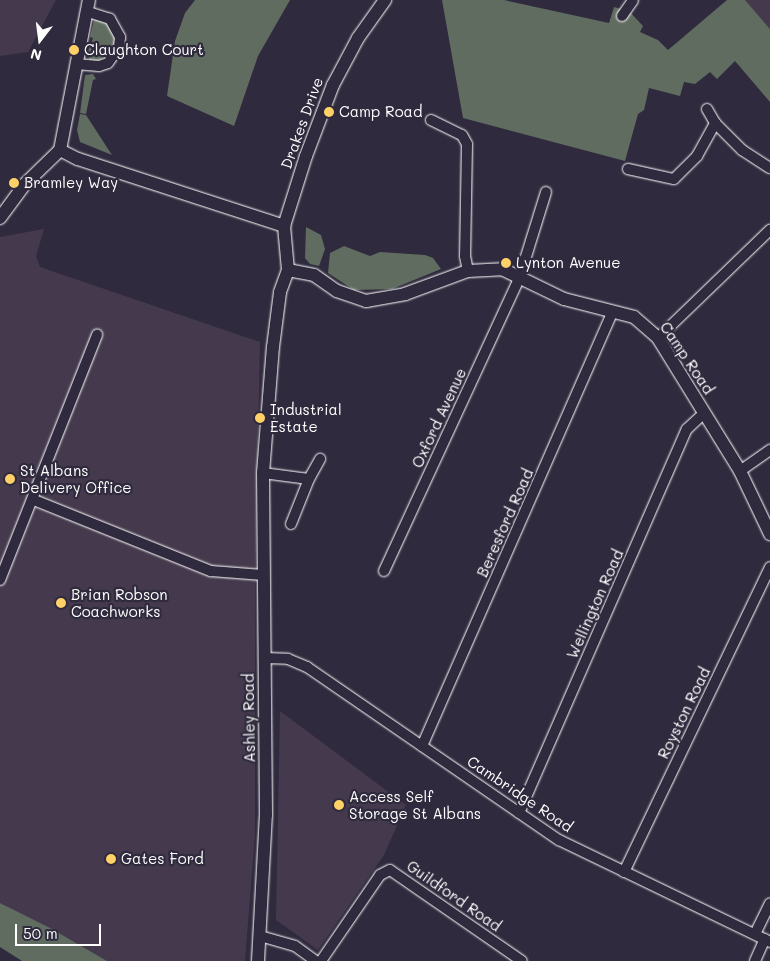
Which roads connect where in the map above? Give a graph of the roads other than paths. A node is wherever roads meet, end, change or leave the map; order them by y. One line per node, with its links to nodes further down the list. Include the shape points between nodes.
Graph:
1 (385, 0): 14 (street, Drakes Drive, via 358,38 332,85)
2 (633, 0): 4 (street)
3 (88, 6): 5 (street); 5 (street, via 110,19 120,36 119,47 108,63 99,66)
4 (622, 16)
5 (76, 64): 9 (street)
6 (707, 109): 8 (street)
7 (431, 120): 17 (street, via 462,135 467,144 465,256)
8 (715, 123): 10 (street, via 697,156 674,179); 11 (street, via 742,150)
9 (60, 150): 13 (street, via 24,184); 14 (street, via 78,159)
10 (628, 168)
11 (770, 168)
12 (546, 192): 18 (street)
13 (0, 218)
14 (284, 226): 16 (street, Drakes Drive)
15 (770, 230): 21 (street)
16 (288, 270): 17 (street, Camp Road, via 314,275 336,291 366,301 405,294); 26 (street, Ashley Road, via 280,292 272,356)
17 (468, 271): 18 (street, Camp Road, via 502,269)
18 (520, 276): 19 (street, Camp Road, via 564,299); 32 (street, Oxford Avenue)
19 (613, 311): 21 (street, Camp Road, via 634,317); 36 (street, Beresford Road)
20 (97, 335): 28 (street)
21 (658, 338): 22 (street, Camp Road)
22 (704, 413): 25 (street, Camp Road); 37 (street, Wellington Road, via 687,430)
23 (770, 450): 25 (street)
24 (320, 460): 27 (street)
25 (740, 471): 30 (street, Camp Road)
26 (263, 473): 27 (street); 33 (street, Ashley Road)
27 (309, 479): 29 (street)
28 (34, 500): 33 (street, via 211,571 225,575); 34 (street)
29 (291, 524)
30 (770, 534)
31 (770, 567): 38 (street, Royston Road)
32 (384, 571)
33 (263, 574): 35 (street, Ashley Road)
34 (0, 580)
35 (264, 658): 36 (street, Cambridge Road, via 298,662); 41 (street, Ashley Road, via 266,815)
36 (422, 746): 37 (street, Cambridge Road)
37 (519, 813): 38 (street, Cambridge Road, via 558,840)
38 (624, 872): 40 (street, Cambridge Road)
39 (770, 903): 40 (street)
40 (755, 934): 42 (street, Cambridge Road)
41 (260, 936): 43 (street, Ashley Road); 44 (street, via 295,946)
42 (768, 940): 47 (street)
43 (258, 961)
44 (316, 961)
45 (321, 961): 46 (street, Guildford Road, via 380,875 390,870)
46 (522, 961)
47 (755, 961)

